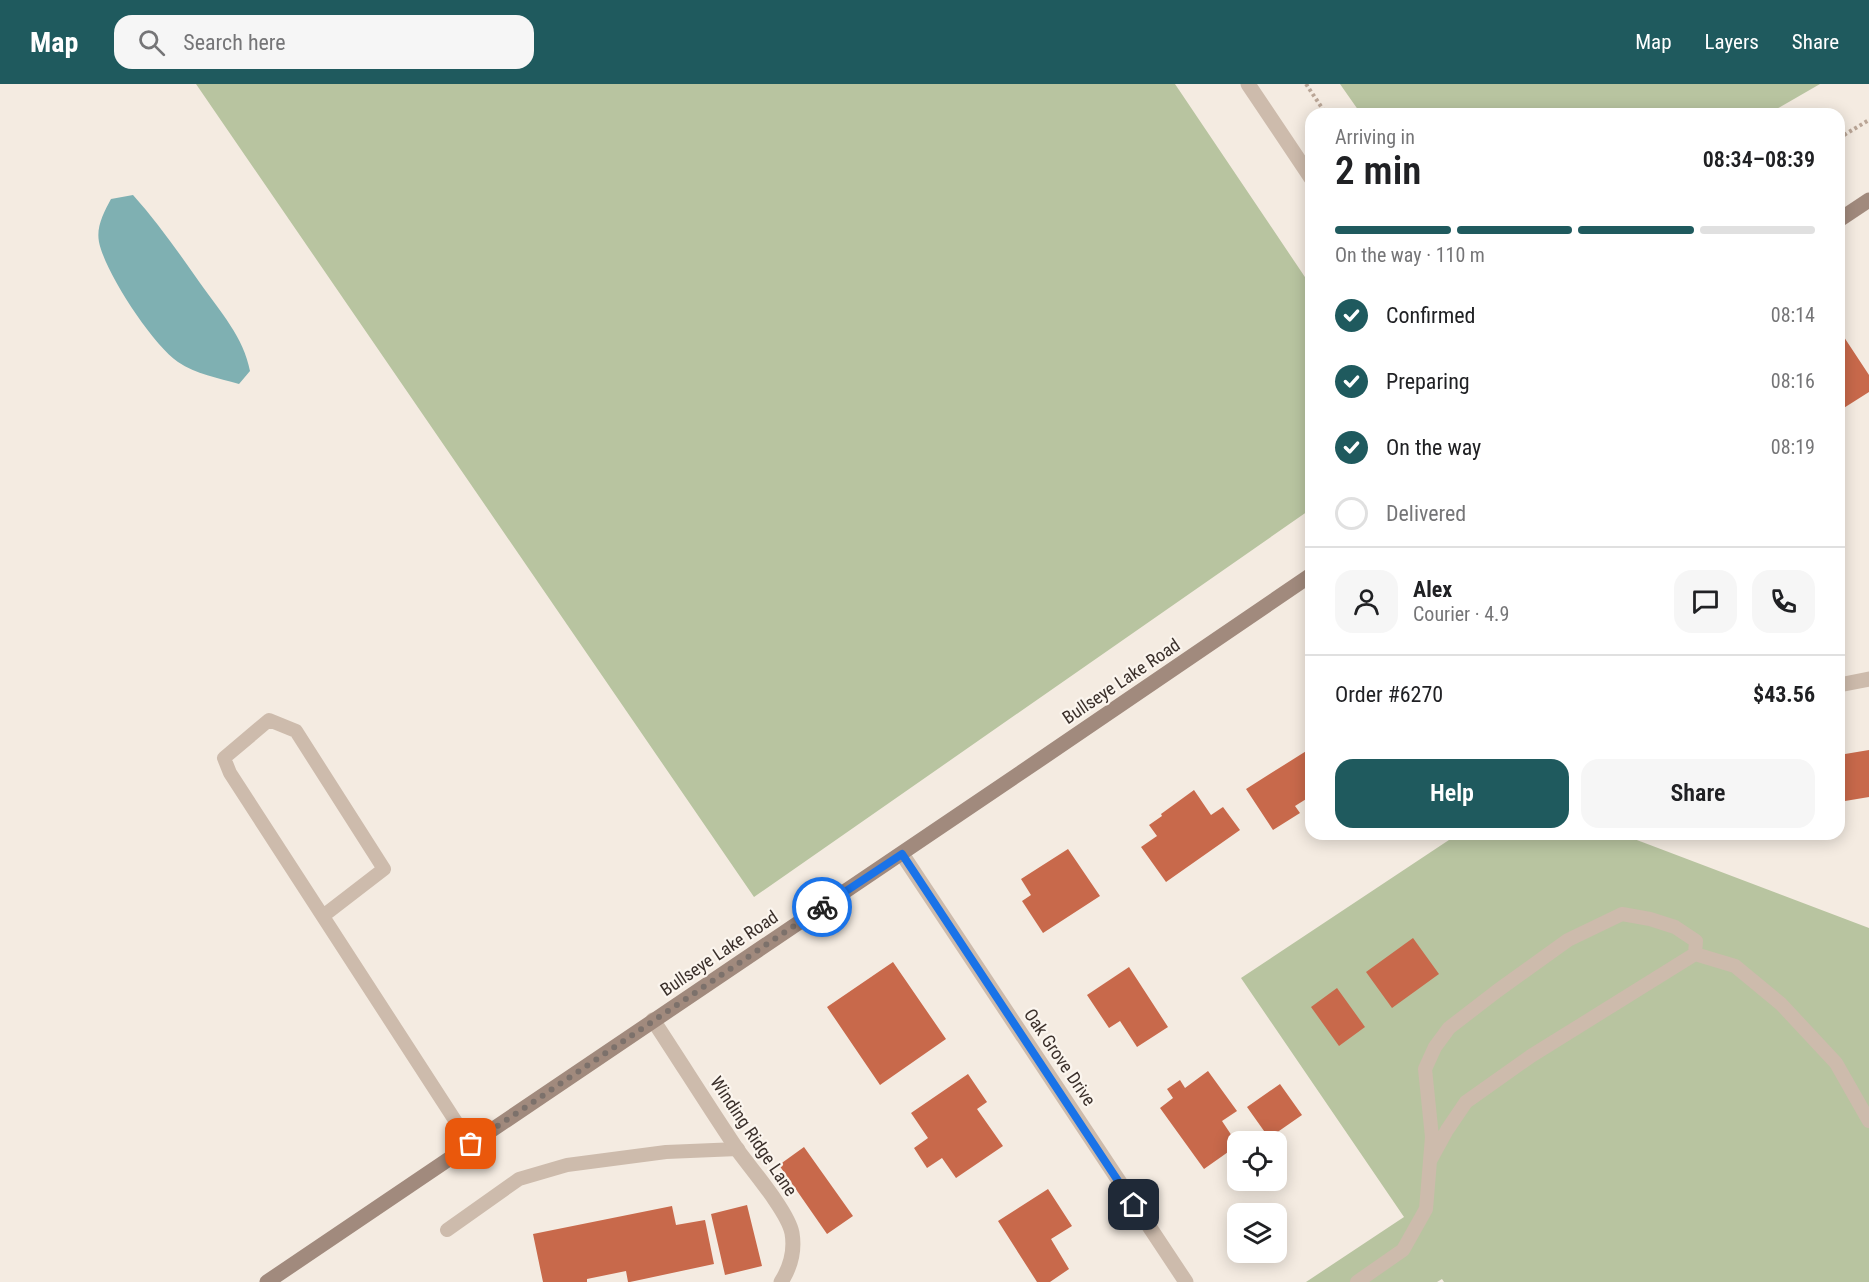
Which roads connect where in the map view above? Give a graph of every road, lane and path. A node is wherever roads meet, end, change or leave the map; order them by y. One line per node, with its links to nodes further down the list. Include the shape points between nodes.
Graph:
1 (1248, 84): 6 (street)
2 (1306, 84): 3 (path)
3 (1322, 108)
4 (1869, 120): 5 (path)
5 (1845, 134)
6 (1305, 169)
7 (1869, 200): 8 (street)
8 (1845, 216)
9 (1305, 578): 12 (street, Bullseye Lake Road)
10 (1869, 679): 11 (street)
11 (1845, 683)
12 (902, 854): 15 (street, Bullseye Lake Road); 23 (street, Oak Grove Drive)
13 (323, 916): 13 (lane, via 230,773 225,758 269,720 296,731 384,869); 17 (lane)
14 (1695, 954): 16 (lane, via 1735,966 1781,1005 1836,1063); 19 (lane, via 1531,1056 1466,1102); 19 (lane, via 1696,941 1675,927 1622,914 1568,940 1449,1028 1425,1069 1432,1137)
15 (653, 1020): 17 (street, Bullseye Lake Road); 18 (street, Winding Ridge Lane)
16 (1869, 1121)
17 (471, 1144): 21 (street, Bullseye Lake Road)
18 (738, 1149): 20 (lane, via 666,1152 567,1165 519,1179); 22 (street, Winding Ridge Lane, via 792,1232 790,1261)
19 (1430, 1161): 24 (lane, via 1426,1209 1403,1250)
20 (447, 1230)
21 (267, 1282)
22 (781, 1282)
23 (1186, 1282)
24 (1356, 1282)

